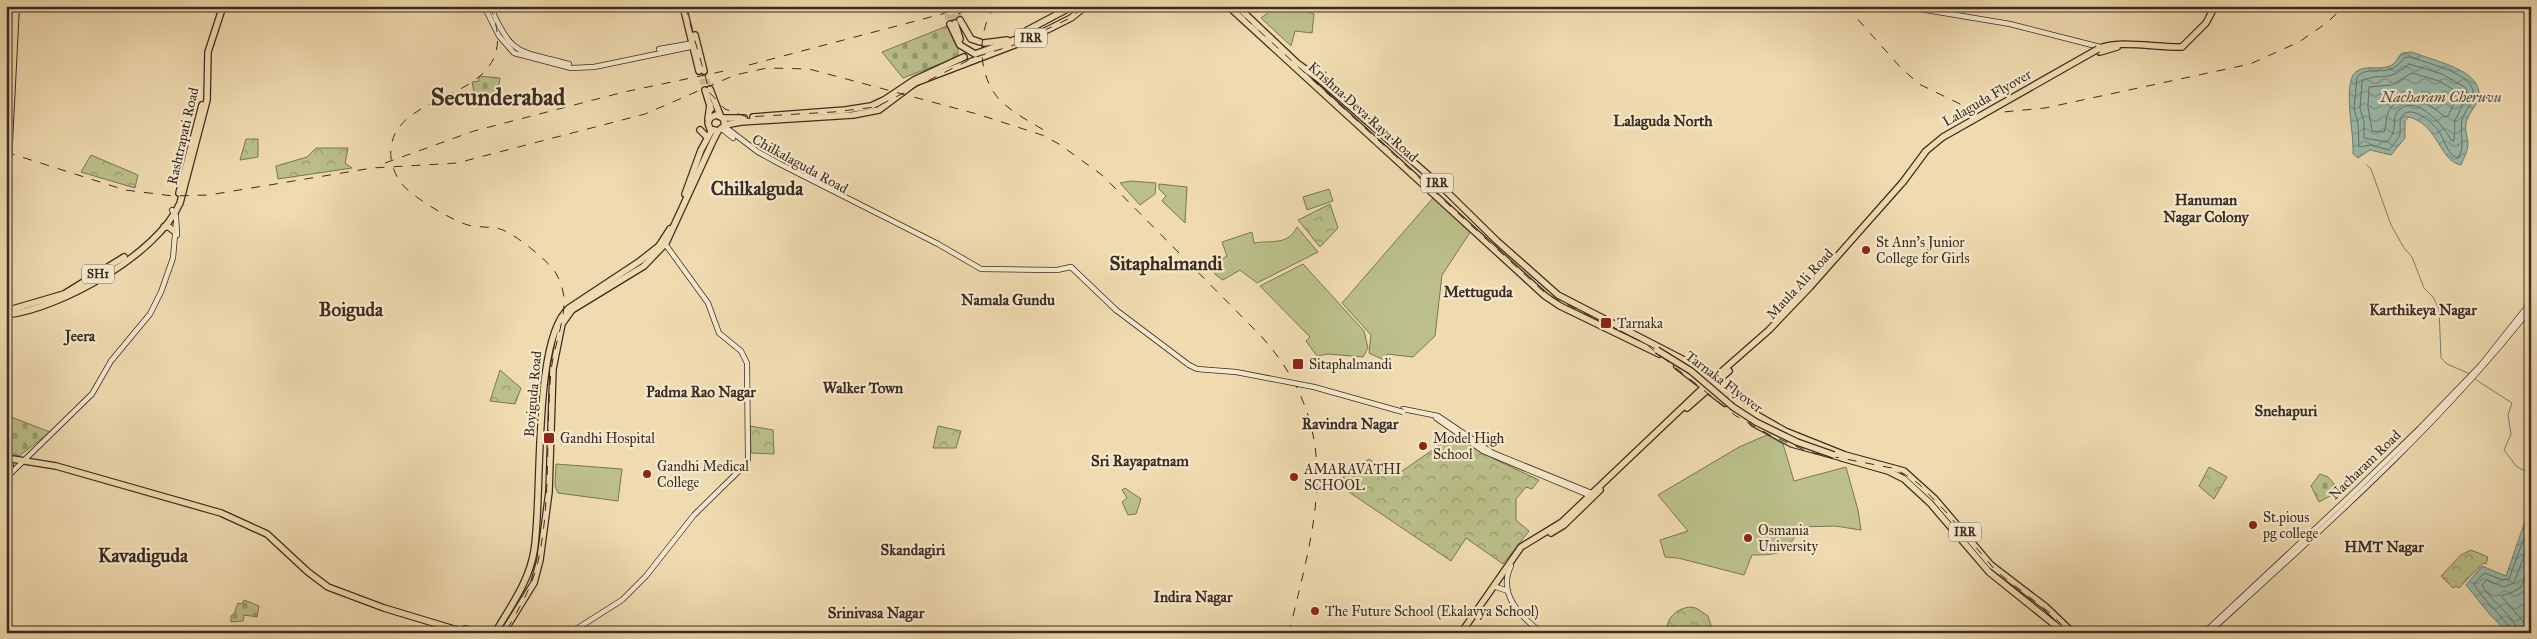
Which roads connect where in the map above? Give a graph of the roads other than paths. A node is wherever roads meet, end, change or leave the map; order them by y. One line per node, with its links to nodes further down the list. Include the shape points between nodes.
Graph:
1 (15, 6): 30 (highway)
2 (221, 6): 37 (main road, Rashtrapati Road / SH1, via 206,63 207,100 180,203)
3 (484, 6): 19 (main road, via 499,36 514,53 566,66 589,68)
4 (490, 6): 18 (main road, via 500,31 514,47 574,66 589,66)
5 (685, 6): 14 (main road); 19 (main road)
6 (1073, 6): 12 (main road); 16 (main road, IRR, via 1005,41 982,43)
7 (1228, 6): 27 (main road, Krishna Deva Raya Road / IRR)
8 (1237, 6): 25 (main road, Krishna Deva Raya Road / IRR)
9 (1916, 6): 21 (main road, via 2010,24)
10 (2215, 6): 21 (main road, via 2206,24 2182,47 2128,45)
11 (1084, 7): 12 (main road, IRR)
12 (1078, 12): 15 (main road, IRR)
13 (955, 22): 16 (main road); 17 (main road); 20 (main road)
14 (690, 30): 18 (main road, via 689,41); 19 (main road)
15 (1048, 30): 22 (main road, IRR); 23 (main road, IRR, via 1003,50)
16 (970, 37): 17 (main road); 20 (main road)
17 (960, 39): 20 (main road)
18 (684, 43): 19 (main road)
19 (695, 44): 24 (main road)
20 (962, 46): 22 (main road); 23 (main road)
21 (2101, 49): 35 (main road, Lalaguda Flyover, bridge, via 1943,137 1926,151)
22 (971, 53): 23 (main road)
23 (968, 60): 29 (main road, via 914,80 871,106)
24 (702, 71)
25 (1342, 102): 27 (main road); 38 (main road, Krishna Deva Raya Road / IRR)
26 (710, 105): 28 (main road); 29 (main road, via 708,90); 32 (main road)
27 (1337, 107): 39 (main road, Krishna Deva Raya Road / IRR)
28 (712, 116): 29 (main road); 29 (main road, via 708,123)
29 (721, 125): 32 (main road); 33 (main road); 69 (main road, Chilkalaguda Road, bridge, via 758,152 981,269 1056,270 1071,267 1116,310 1197,369 1236,372 1315,386 1438,419 1482,452)
30 (8, 130): 34 (highway); 36 (highway)
31 (700, 130): 32 (main road)
32 (707, 138): 33 (main road)
33 (703, 154): 44 (main road, Boyiguda Road)
34 (6, 165)
35 (1903, 186): 43 (main road, Maula Ali Road)
36 (6, 202)
37 (174, 212): 40 (main road); 41 (main road, SH1); 51 (main road, SH1, via 142,245 83,284 64,294)
38 (1468, 213): 39 (main road); 46 (main road, Krishna Deva Raya Road / IRR)
39 (1463, 218): 48 (main road, Krishna Deva Raya Road / IRR)
40 (176, 224): 42 (main road); 45 (main road)
41 (164, 227): 42 (main road); 52 (main road, SH1, via 145,247 75,294)
42 (174, 231): 45 (main road)
43 (1860, 235): 55 (main road, Maula Ali Road, via 1796,302); 57 (main road, Maula Ali Road, via 1772,332)
44 (665, 242): 47 (main road, Boyiguda Road, via 655,256); 83 (main road, via 710,306 720,333 741,351 747,364 748,459 692,516 646,576 622,600)
45 (174, 246): 64 (main road, via 170,267 150,314 111,361 92,394)
46 (1524, 266): 48 (main road); 53 (main road, Krishna Deva Raya Road / IRR, via 1558,295)
47 (633, 269): 58 (main road, Boyiguda Road, via 561,315 549,348); 59 (main road, Boyiguda Road, via 572,310 564,320 554,356)
48 (1519, 272): 53 (main road, Krishna Deva Raya Road / IRR, via 1560,306)
49 (2531, 302): 56 (main road, Nacharam Road)
50 (2531, 308): 56 (main road, Nacharam Road)
51 (6, 311)
52 (6, 315)
53 (1648, 343): 54 (main road, Krishna Deva Raya Road); 60 (main road, Krishna Deva Raya Road, via 1697,380); 62 (main road, Tarnaka Flyover / IRR, bridge, via 1692,370 1757,420 1797,440)
54 (1702, 373): 55 (main road); 57 (main road, Krishna Deva Raya Road)
55 (1720, 373): 57 (main road, Maula Ali Road)
56 (2472, 377): 61 (main road, Nacharam Road)
57 (1713, 382): 60 (main road); 62 (main road, Krishna Deva Raya Road, via 1766,420)
58 (544, 388): 59 (main road); 65 (main road, Boyiguda Road)
59 (551, 389): 66 (main road, Boyiguda Road)
60 (1703, 391): 62 (main road, via 1774,435 1807,450); 69 (main road)
61 (2416, 434): 88 (main road, Nacharam Road); 89 (main road, Nacharam Road, via 2352,500)
62 (1844, 456): 72 (main road, IRR, via 1901,477 1932,501)
63 (7, 457): 64 (main road); 67 (main road)
64 (22, 459): 67 (main road); 68 (main road); 70 (main road)
65 (541, 467): 66 (main road); 73 (main road, Boyiguda Road, via 534,551)
66 (549, 467): 74 (main road, Boyiguda Road, via 542,546)
67 (11, 470): 68 (main road)
68 (6, 476)
69 (1592, 495): 71 (main road, via 1562,522 1524,544)
70 (193, 505): 79 (main road, via 267,534 328,587); 80 (main road, via 221,510 257,524 277,538 321,580 334,587 385,606)
71 (1510, 565): 77 (main road); 78 (main road); 84 (main road)
72 (1995, 572): 86 (main road, IRR); 87 (main road, IRR, via 2046,607)
73 (528, 576): 74 (main road); 75 (main road, Boyiguda Road)
74 (535, 579): 76 (main road, Boyiguda Road)
75 (524, 584): 76 (main road); 81 (main road, Boyiguda Road)
76 (532, 587): 82 (main road, Boyiguda Road)
77 (1496, 587): 78 (main road); 84 (main road)
78 (1508, 591): 85 (main road, via 1514,606)
79 (467, 633)
80 (478, 633)
81 (495, 633)
82 (503, 633)
83 (570, 633)
84 (1463, 633)
85 (1542, 633)
86 (2065, 633)
87 (2073, 633)
88 (2204, 633)
89 (2208, 633)

